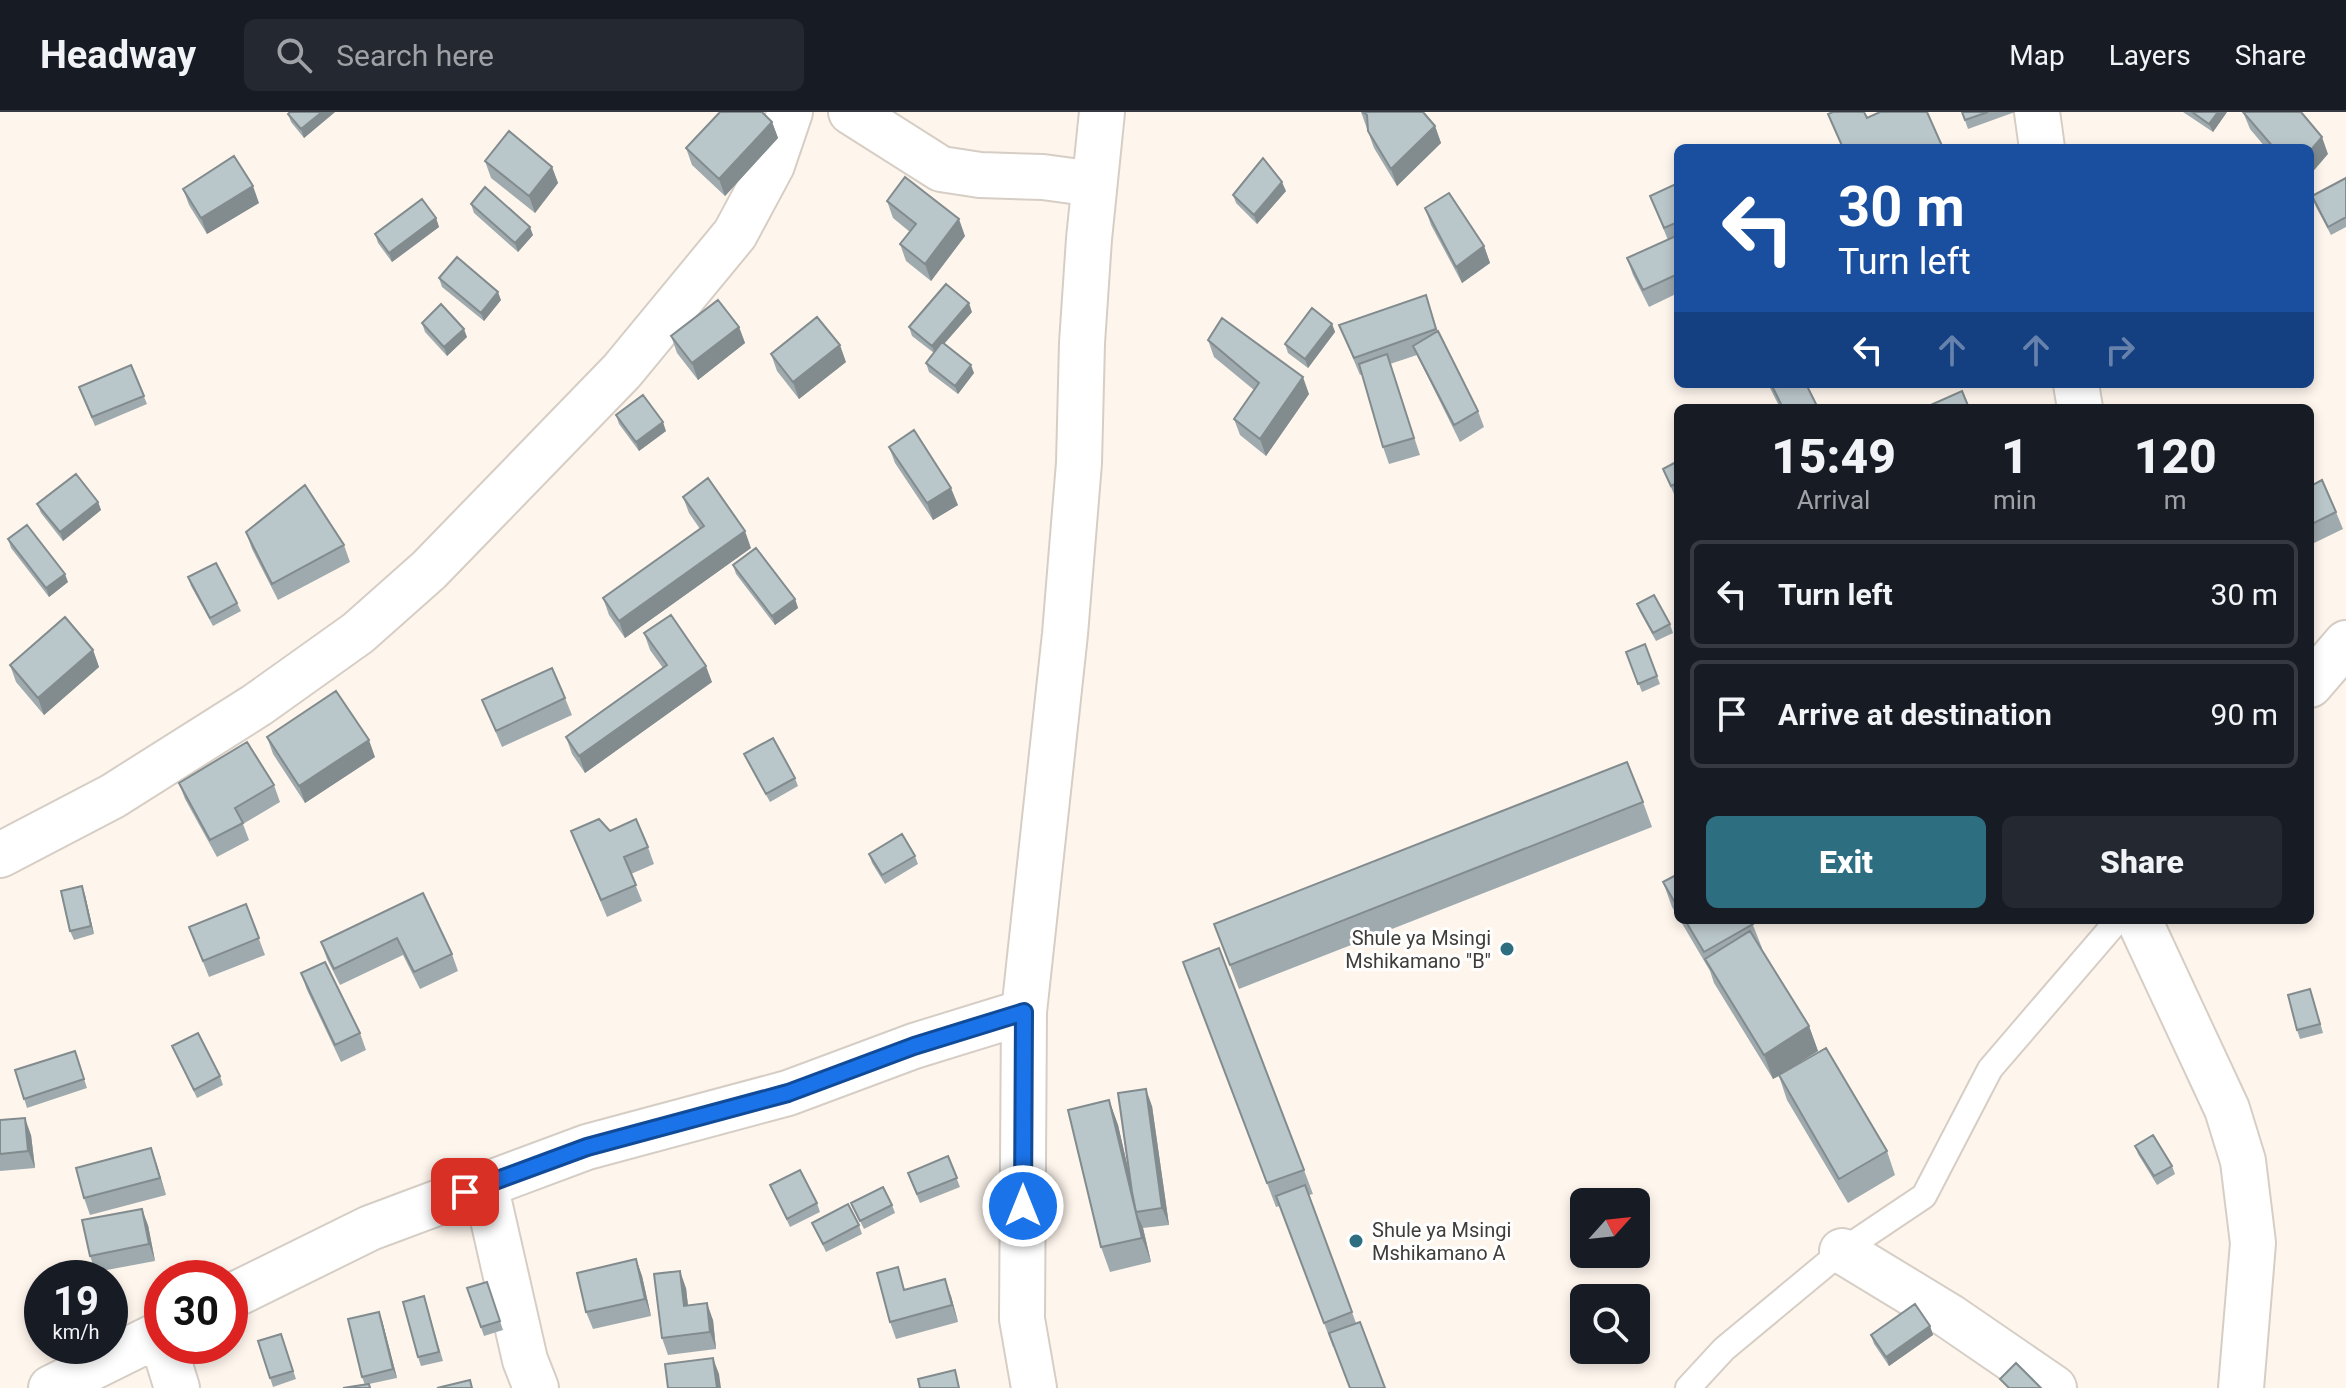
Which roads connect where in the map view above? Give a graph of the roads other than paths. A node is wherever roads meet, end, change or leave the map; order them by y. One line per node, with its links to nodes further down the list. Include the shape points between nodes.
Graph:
1 (790, 112): 7 (street, via 772,165 735,234 622,371 429,570 358,633 257,705 113,796)
2 (851, 112): 6 (street, via 941,169)
3 (1102, 112): 6 (street)
4 (2037, 112): 5 (street)
5 (2041, 144)
6 (1094, 184): 10 (street, via 1077,494)
7 (0, 855)
8 (2115, 924): 12 (lane, via 1990,1069 1924,1196)
9 (2141, 924): 22 (street, via 2227,1109 2243,1161 2253,1243)
10 (1024, 1012): 11 (street, via 788,1093 587,1147); 19 (street, via 1022,1319)
11 (485, 1184): 13 (street, via 370,1228); 18 (street)
12 (1842, 1251): 20 (lane, via 1724,1349); 21 (street)
13 (248, 1288)
14 (144, 1345): 16 (street)
15 (170, 1364): 17 (street)
16 (51, 1388)
17 (177, 1388)
18 (536, 1388)
19 (1034, 1388)
20 (1688, 1388)
21 (2054, 1388)
22 (2241, 1388)

